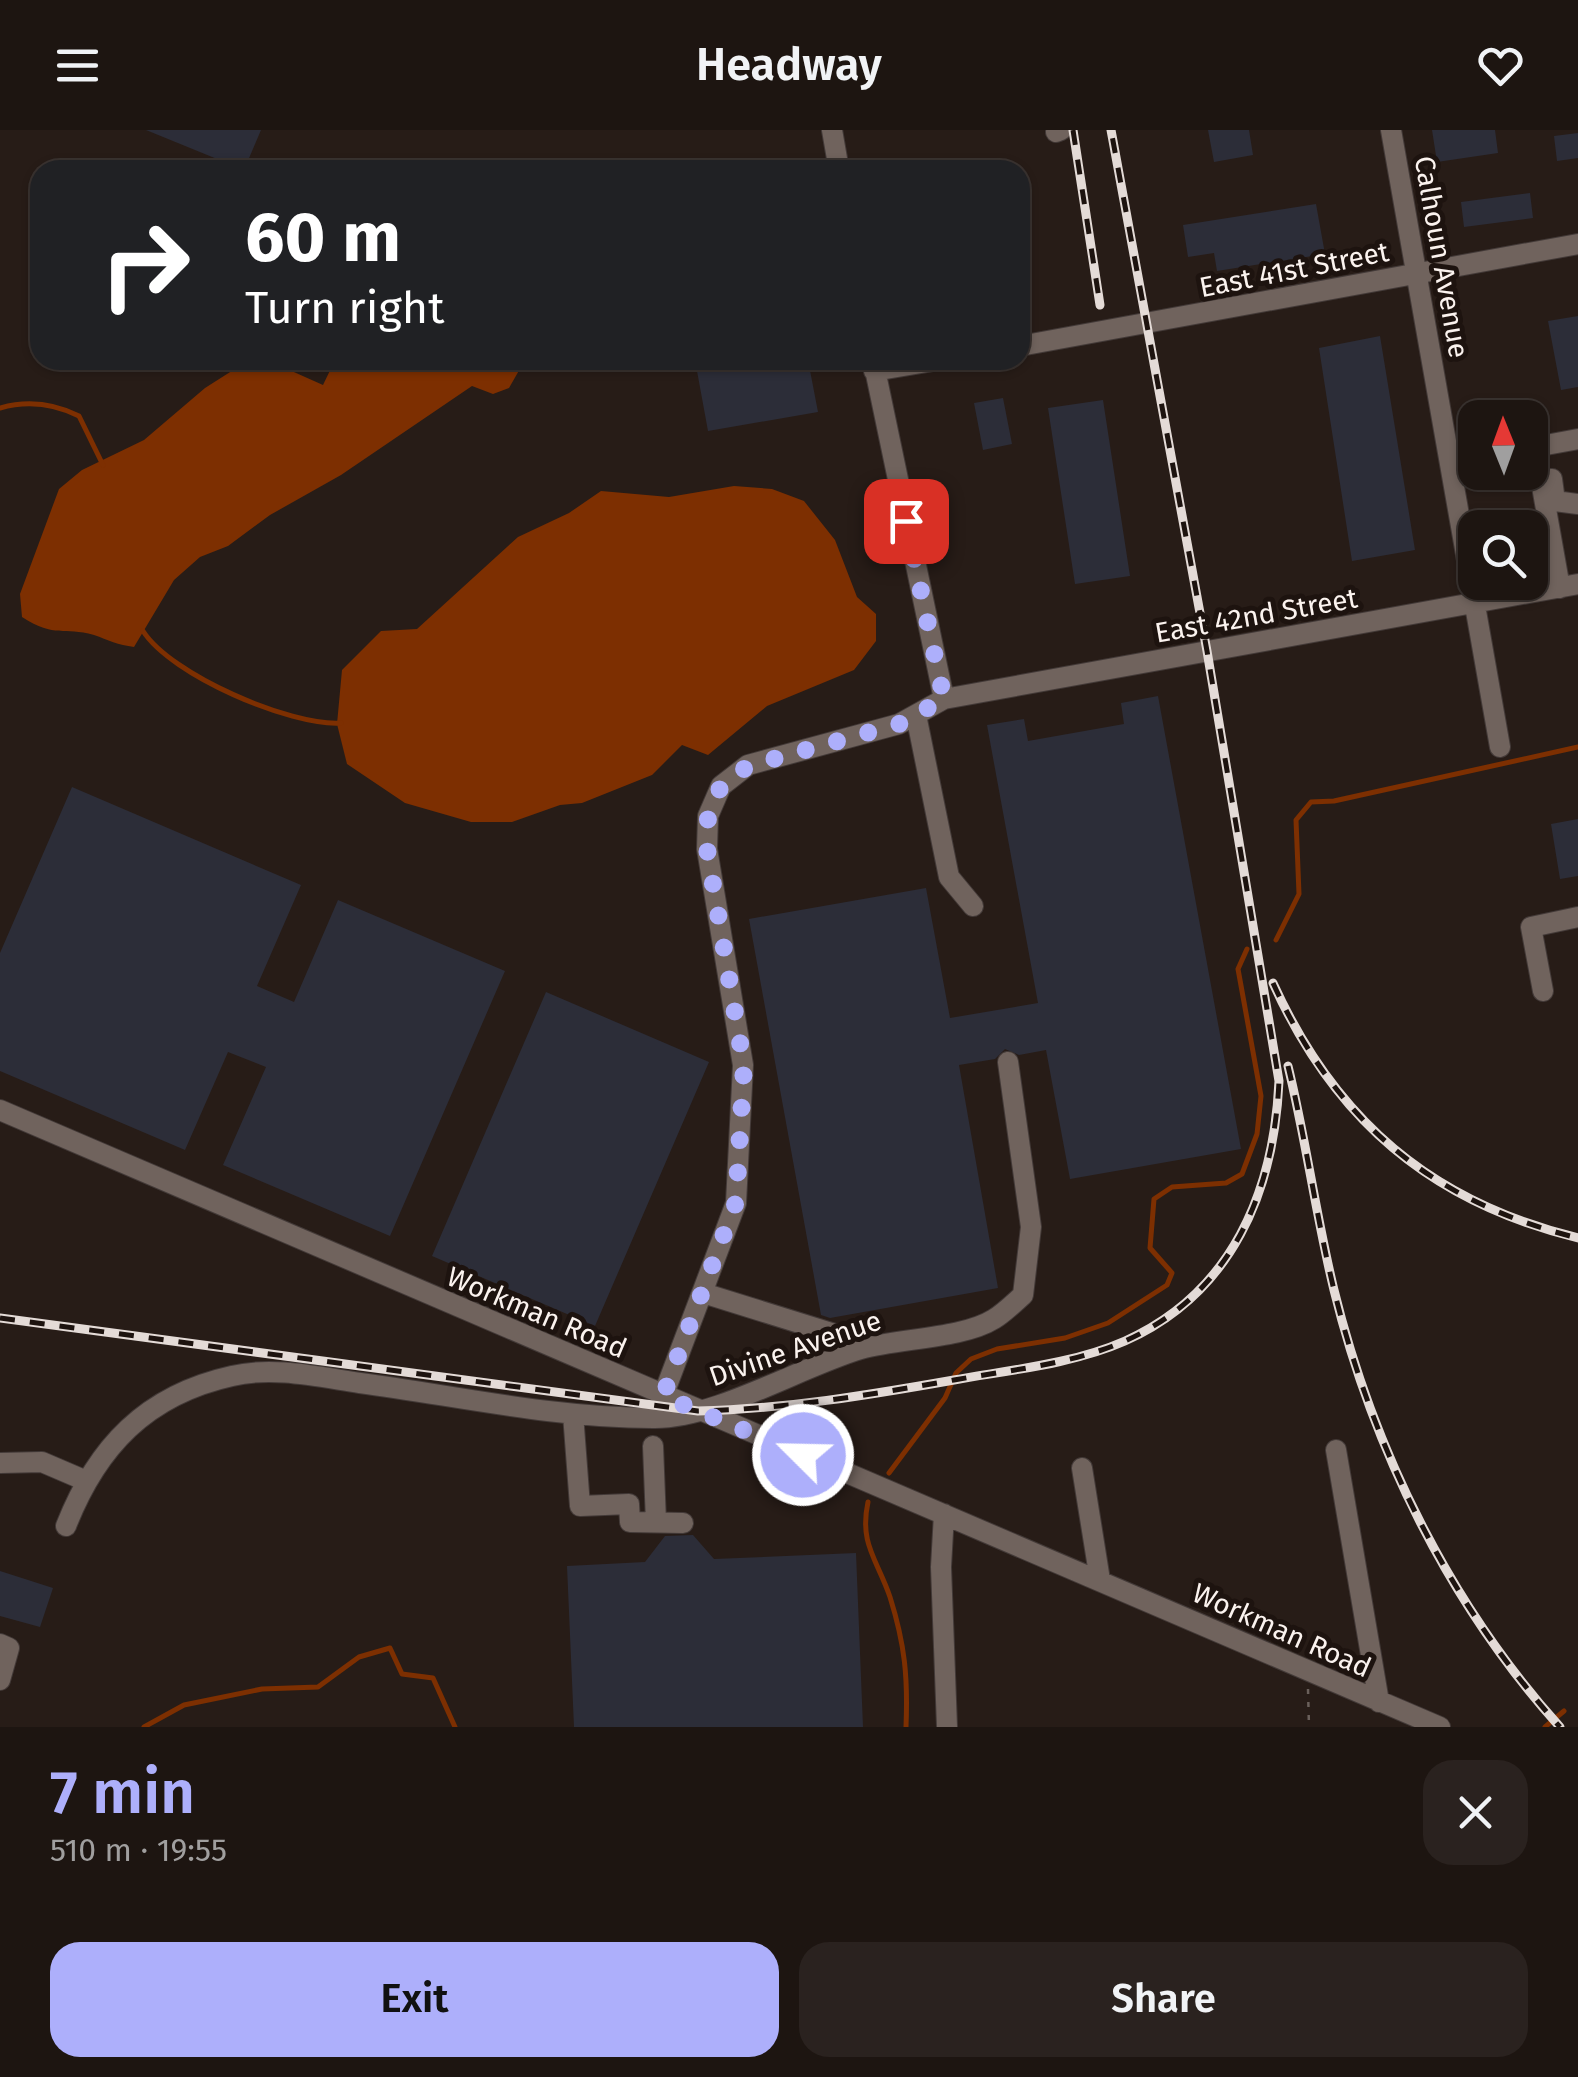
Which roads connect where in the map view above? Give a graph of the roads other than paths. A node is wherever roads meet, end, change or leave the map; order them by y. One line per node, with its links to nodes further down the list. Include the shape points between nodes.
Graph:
1 (832, 130): 3 (street)
2 (1391, 130): 5 (street, Calhoun Avenue)
3 (837, 160)
4 (1578, 244): 5 (street, East 41st Street)
5 (1417, 274): 6 (street, East 41st Street); 14 (street, Calhoun Avenue)
6 (1030, 344)
7 (875, 370): 15 (street)
8 (1578, 439): 9 (street)
9 (1555, 443): 10 (street, via 1555,501); 12 (street, via 1536,447)
10 (1578, 504)
11 (1578, 516): 12 (street)
12 (1549, 522): 13 (street)
13 (1569, 586): 14 (street, East 42nd Street)
14 (1476, 605): 15 (street, East 42nd Street); 17 (street, Calhoun Avenue)
15 (944, 699): 16 (street, East 42nd Street)
16 (916, 714): 18 (street, via 949,877); 23 (street, East 42nd Street, via 748,766 721,786 708,816 707,849 744,1066 736,1202)
17 (1500, 747)
18 (972, 906)
19 (1578, 918): 20 (street, via 1531,927)
20 (1543, 991)
21 (1008, 1062): 24 (street, Divine Avenue, via 1031,1227 1023,1295 992,1321)
22 (0, 1110): 25 (street, Workman Road)
23 (703, 1293): 24 (street); 25 (street, East 42nd Street)
24 (863, 1348): 26 (street, Divine Avenue)
25 (663, 1396): 26 (street, Workman Road)
26 (698, 1411): 27 (street, Divine Avenue, via 658,1418); 33 (street, Workman Road)
27 (572, 1414): 32 (street, Divine Avenue, via 274,1372 232,1376 158,1403); 34 (street, via 580,1506 629,1504 630,1522)
28 (652, 1446): 34 (street)
29 (1336, 1450): 40 (street)
30 (0, 1463): 32 (street, via 42,1462)
31 (1082, 1468): 37 (street)
32 (84, 1480): 36 (street, Divine Avenue)
33 (944, 1514): 37 (street, Workman Road); 41 (street)
34 (656, 1522): 35 (street)
35 (683, 1523)
36 (66, 1526)
37 (1100, 1580): 40 (street, Workman Road)
38 (0, 1644): 39 (street, via 10,1648)
39 (0, 1680)
40 (1379, 1702): 42 (street, Workman Road)
41 (947, 1727)
42 (1440, 1727)

